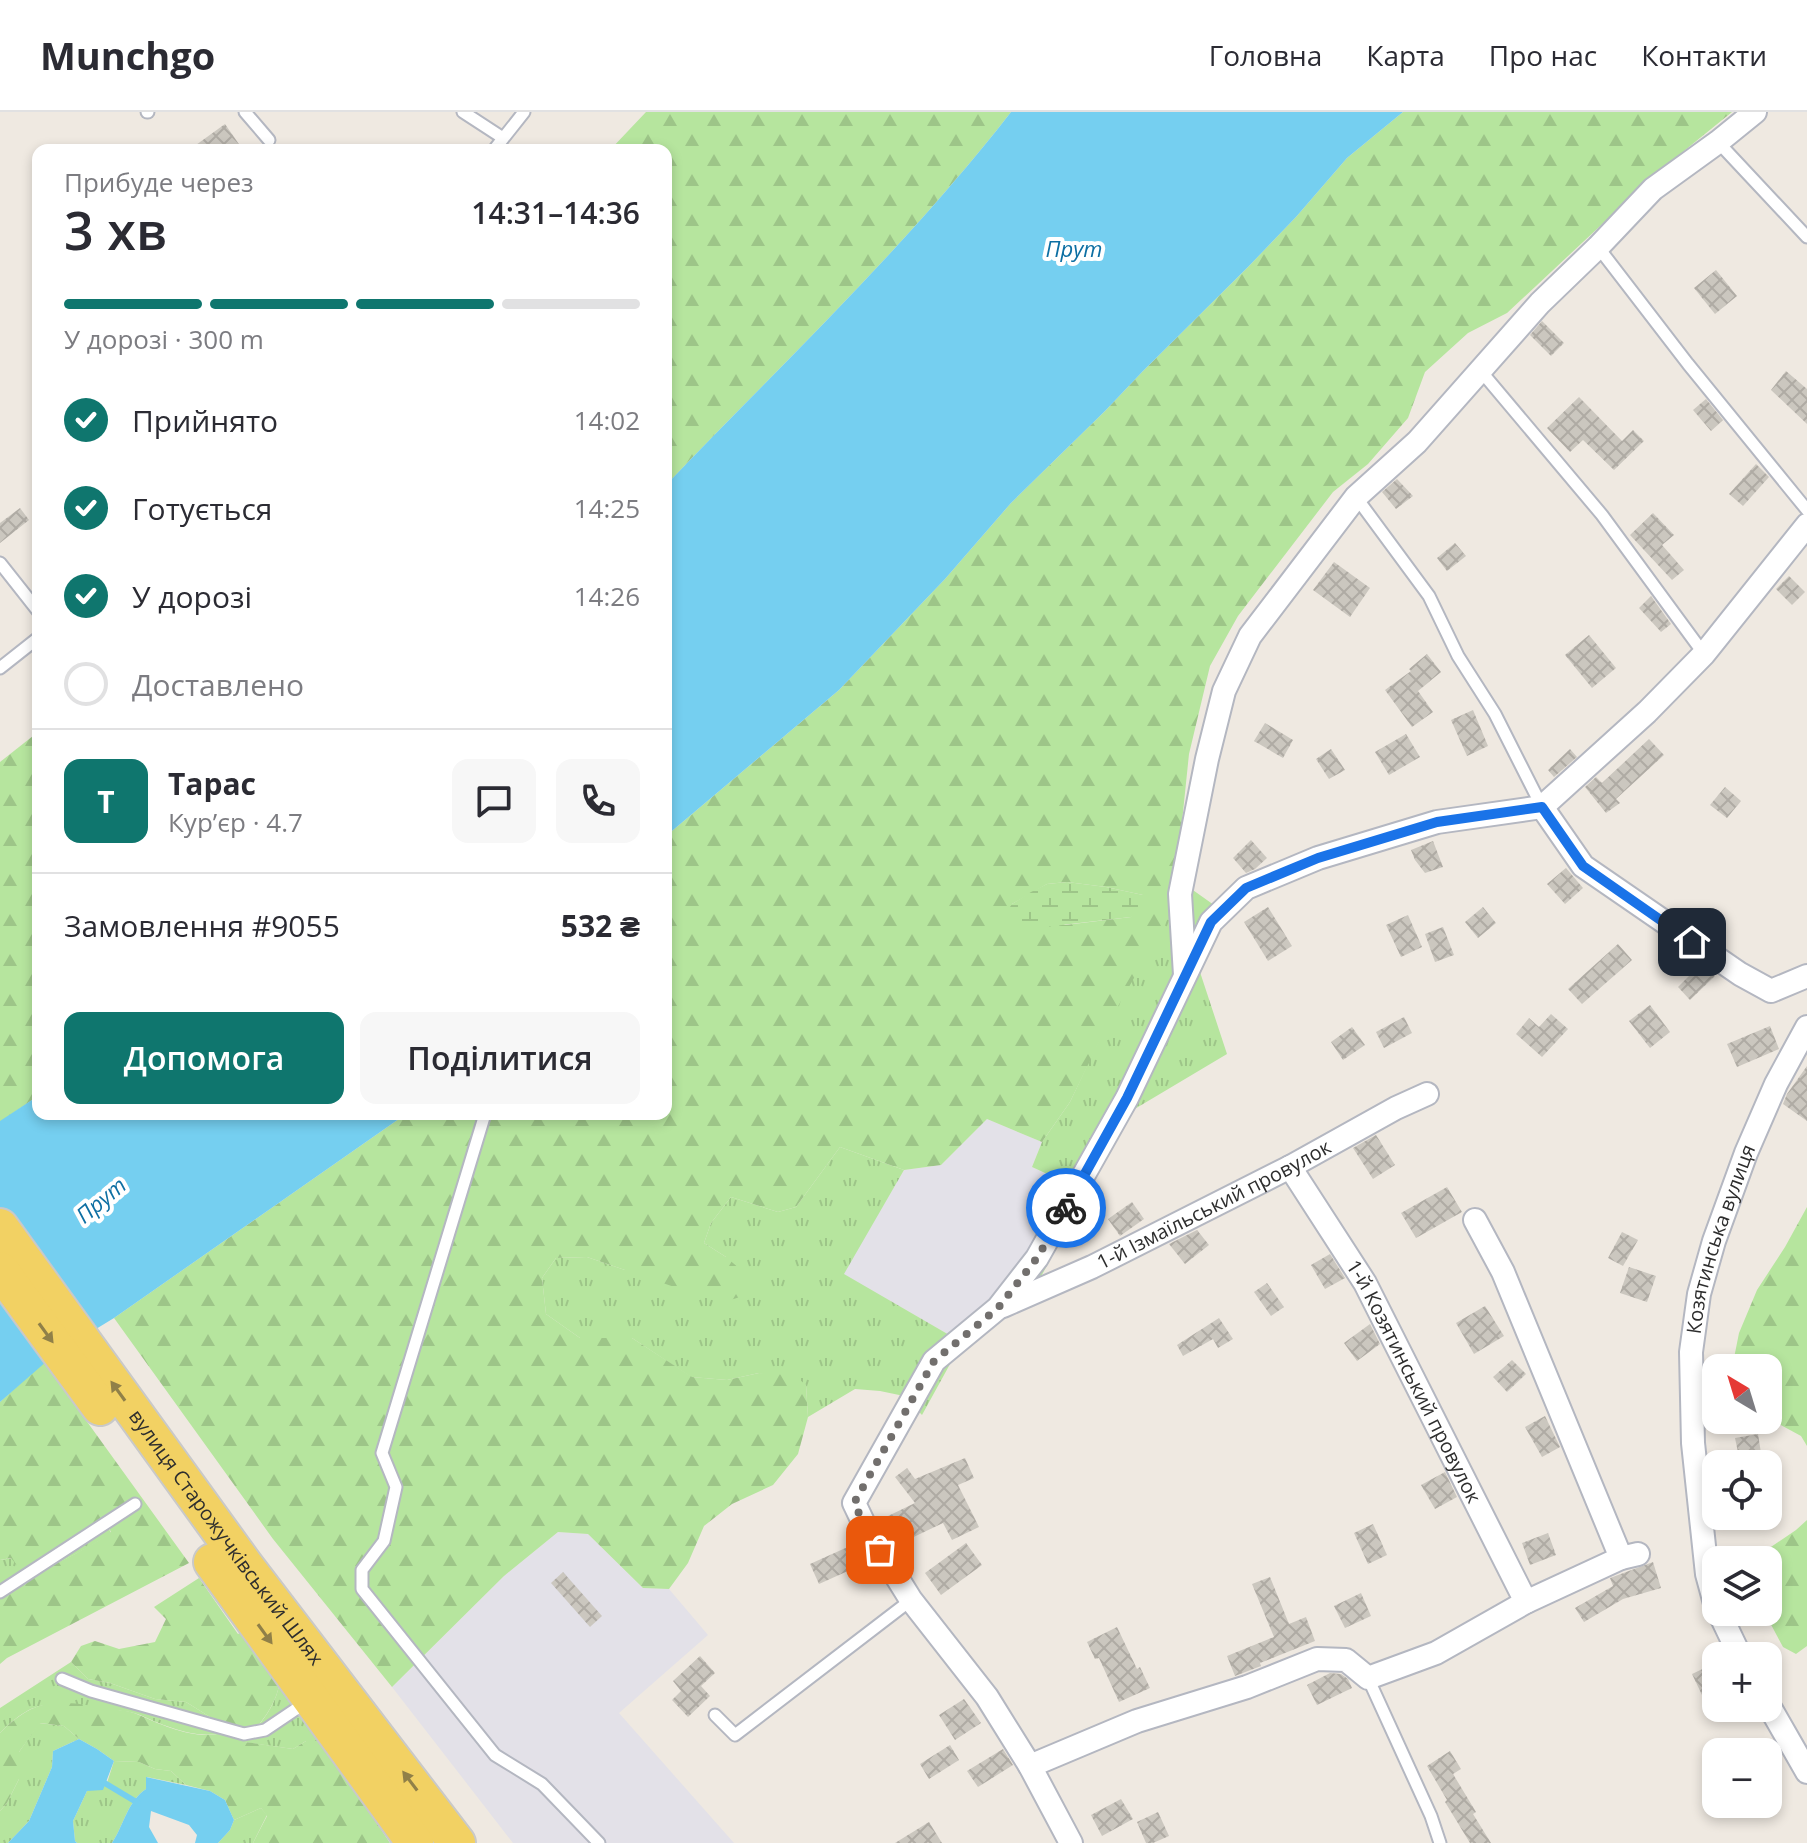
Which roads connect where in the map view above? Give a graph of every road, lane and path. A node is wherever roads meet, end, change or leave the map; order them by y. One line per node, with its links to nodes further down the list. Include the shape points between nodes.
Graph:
1 (245, 112): 6 (lane)
2 (463, 112): 5 (lane)
3 (524, 112): 5 (lane)
4 (1755, 112): 7 (street)
5 (503, 138): 8 (lane)
6 (269, 140)
7 (1718, 142): 9 (lane); 10 (street, via 1653,189)
8 (498, 144)
9 (1807, 237)
10 (1598, 247): 11 (street); 13 (lane)
11 (1480, 369): 12 (street, via 1417,442); 18 (lane, via 1602,515)
12 (1356, 497): 20 (lane, via 1429,596); 21 (street, via 1250,636 1224,691 1180,894)
13 (1807, 510)
14 (1807, 525): 18 (street)
15 (0, 563): 16 (lane)
16 (32, 603)
17 (32, 643): 19 (lane)
18 (1704, 654): 20 (street)
19 (0, 668)
20 (1542, 807): 21 (street, via 1437,822 1318,858 1246,888 1211,922); 22 (street, via 1583,866 1740,974 1771,991)
21 (1185, 976): 30 (street, via 1127,1098 1037,1258)
22 (1807, 976)
23 (1807, 1027): 32 (street, Козятинська вулиця, via 1746,1153 1699,1294 1691,1352 1693,1443)
24 (1427, 1094): 26 (street, 1-й Ізмаїльський провулок)
25 (483, 1120): 46 (lane, via 382,1453 396,1487 384,1541 362,1570 362,1589 495,1755 542,1784)
26 (1290, 1167): 30 (street, 1-й Ізмаїльський провулок); 36 (street, 1-й Козятинський провулок, via 1365,1283)
27 (1475, 1220): 36 (street, via 1629,1556)
28 (0, 1227): 33 (main road, вулиця Старожучківський Шлях, one-way to 28)
29 (0, 1270): 33 (main road, вулиця Старожучківський Шлях, one-way to 33)
30 (998, 1308): 35 (street, via 934,1361 854,1503)
31 (135, 1504): 34 (lane)
32 (1704, 1546)
33 (232, 1569): 39 (main road, вулиця Старожучківський Шлях, one-way to 39); 45 (main road, вулиця Старожучківський Шлях, one-way to 33)
34 (0, 1592)
35 (911, 1600): 40 (lane, via 735,1735); 42 (street, via 987,1697)
36 (1526, 1602): 37 (street, via 1436,1653)
37 (1368, 1678): 42 (street, via 1346,1660 1317,1659 1137,1721); 48 (lane)
38 (62, 1679): 39 (lane, via 244,1734 265,1730)
39 (311, 1698): 44 (main road, вулиця Старожучківський Шлях)
40 (715, 1715)
41 (1778, 1722): 43 (street)
42 (1030, 1766): 47 (street)
43 (1807, 1772)
44 (415, 1843)
45 (457, 1843)
46 (599, 1843)
47 (1071, 1843)
48 (1440, 1843)

